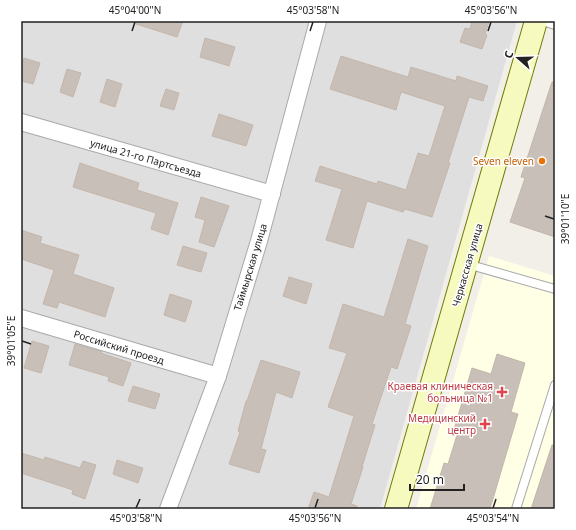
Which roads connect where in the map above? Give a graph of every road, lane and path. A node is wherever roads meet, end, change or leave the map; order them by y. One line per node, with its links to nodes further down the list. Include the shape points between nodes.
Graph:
1 (318, 21): 6 (street, Таймырская улица)
2 (536, 21): 7 (street, Черкасская улица)
3 (543, 21): 4 (lane)
4 (555, 25)
5 (21, 122): 6 (street, улица 21-го Партсъезда)
6 (272, 194): 10 (street, Таймырская улица)
7 (467, 264): 8 (lane); 13 (street, Черкасская улица)
8 (555, 289)
9 (21, 318): 10 (street, Российский проезд)
10 (218, 376): 12 (street, Таймырская улица)
11 (555, 385): 14 (lane)
12 (168, 509)
13 (396, 509)
14 (516, 509)

